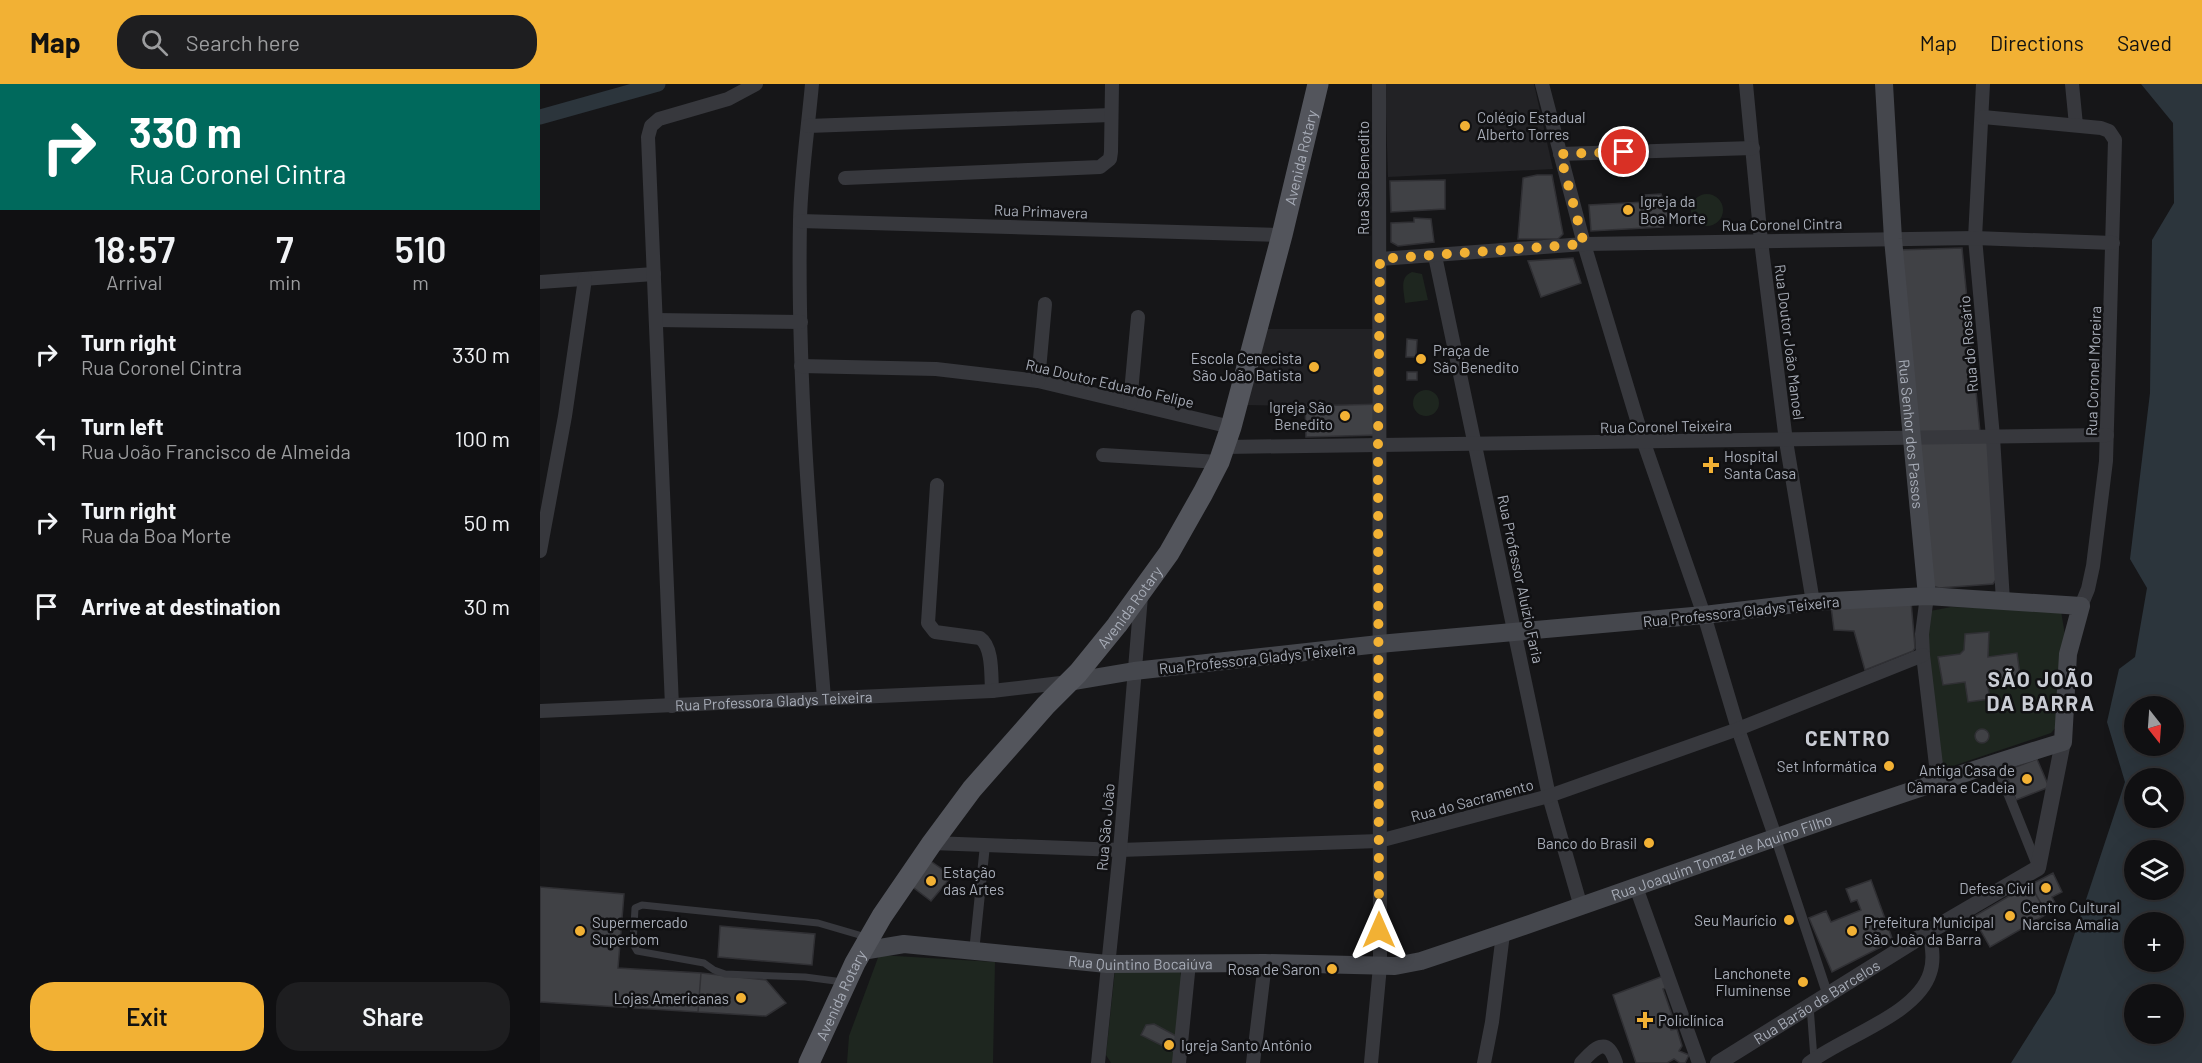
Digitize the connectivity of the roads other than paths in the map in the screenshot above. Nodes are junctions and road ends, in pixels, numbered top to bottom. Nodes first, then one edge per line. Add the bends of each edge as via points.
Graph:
1 (756, 84) edge
2 (812, 84) edge
3 (1112, 84) edge
4 (1318, 84) edge
5 (1379, 84) edge
6 (1542, 84) edge
7 (1746, 84) edge
8 (1884, 84) edge
9 (1983, 84) edge
10 (2072, 84) edge
11 (1111, 115) junction
12 (1983, 117) junction
13 (2076, 125) junction
14 (808, 126) junction
15 (1753, 148) junction
16 (1560, 154) junction
17 (846, 178) dead end
18 (800, 221) junction
19 (1281, 235) junction
20 (1975, 238) junction
21 (1893, 239) junction
22 (1761, 241) junction
23 (2113, 243) junction
24 (1584, 244) junction
25 (1435, 256) junction
26 (1380, 259) junction
27 (654, 274) junction
28 (585, 279) junction
29 (540, 282) edge
30 (1045, 304) dead end
31 (1138, 317) dead end
32 (656, 320) junction
33 (801, 322) junction
34 (801, 366) junction
35 (1038, 381) junction
36 (1130, 403) junction
37 (2107, 435) junction
38 (1993, 437) junction
39 (1911, 439) junction
40 (1786, 441) junction
41 (1644, 443) junction
42 (1378, 444) junction
43 (1475, 445) junction
44 (1225, 446) junction
45 (1103, 455) dead end
46 (937, 484) dead end
47 (540, 551) edge
48 (1141, 594) junction
49 (1927, 596) junction
50 (1813, 602) junction
51 (2003, 602) junction
52 (2081, 606) junction
53 (1704, 615) junction
54 (1515, 633) junction
55 (1378, 644) junction
56 (1923, 655) junction
57 (1134, 671) junction
58 (1069, 682) junction
59 (992, 691) junction
60 (824, 698) junction
61 (672, 706) junction
62 (540, 711) edge
63 (1738, 729) junction
64 (2063, 742) junction
65 (1996, 763) junction
66 (1938, 782) junction
67 (1549, 796) junction
68 (1776, 839) junction
69 (1379, 841) junction
70 (932, 843) junction
71 (985, 845) junction
72 (1120, 850) junction
73 (2038, 868) junction
74 (1636, 887) junction
75 (1581, 908) junction
76 (882, 916) junction
77 (1930, 931) junction
78 (1503, 934) junction
79 (866, 944) junction
80 (904, 944) junction
81 (974, 952) junction
82 (1189, 963) junction
83 (1265, 963) junction
84 (1107, 964) junction
85 (1380, 966) junction
86 (846, 982) junction
87 (1828, 996) junction
88 (1810, 1006) junction
89 (1811, 1061) edge
90 (809, 1063) edge
91 (1098, 1063) edge
92 (1179, 1063) edge
93 (1253, 1063) edge
94 (1371, 1063) edge
95 (1484, 1063) edge
96 (1581, 1063) edge
97 (1616, 1063) edge
98 (1698, 1063) edge
99 (1718, 1063) edge

1 - 27 street via 728,99 672,114 651,126 648,137
2 - 14 street
3 - 11 street
4 - 19 main road, Avenida Rotary
5 - 26 street, Rua São Benedito
6 - 16 street
7 - 15 street, Rua Doutor João Manoel
8 - 21 main road, Rua Senhor dos Passos
9 - 12 street, Rua do Rosário
10 - 13 street
11 - 14 street
11 - 17 street via 1110,159 1101,167
12 - 13 street
12 - 20 street, Rua do Rosário
13 - 23 street, Rua Coronel Moreira via 2101,128 2113,135
14 - 18 street
15 - 16 street
15 - 22 street, Rua Doutor João Manoel
16 - 24 street
18 - 19 street, Rua Primavera
18 - 33 street
19 - 44 main road, Avenida Rotary
20 - 21 street, Rua Coronel Cintra
20 - 23 street, Rua Coronel Cintra
20 - 38 street, Rua do Rosário
21 - 22 street, Rua Coronel Cintra
21 - 39 main road, Rua Senhor dos Passos
22 - 24 street, Rua Coronel Cintra
22 - 40 street, Rua Doutor João Manoel
23 - 37 street, Rua Coronel Moreira
24 - 25 street, Rua Coronel Cintra
24 - 41 street
25 - 26 street, Rua Coronel Cintra
25 - 43 street, Rua Professor Aluízio Faria
26 - 42 street, Rua São Benedito
27 - 28 street
27 - 32 street
28 - 29 street
28 - 47 street
30 - 35 street
31 - 36 street
32 - 33 street
32 - 61 street
33 - 34 street
34 - 35 street, Rua Doutor Eduardo Felipe via 936,369
34 - 60 street
35 - 36 street, Rua Doutor Eduardo Felipe
36 - 44 street, Rua Doutor Eduardo Felipe
37 - 38 street, Rua Coronel Teixeira
37 - 52 street, Rua Coronel Moreira via 2093,566
38 - 39 street, Rua Coronel Teixeira
38 - 51 street, Rua do Rosário
39 - 40 street, Rua Coronel Teixeira
39 - 49 main road, Rua Senhor dos Passos
40 - 41 street, Rua Coronel Teixeira
40 - 50 street, Rua Doutor João Manoel
41 - 43 street, Rua Coronel Teixeira
41 - 53 street
42 - 43 street, Rua Coronel Teixeira
42 - 44 street, Rua Coronel Teixeira
42 - 55 street, Rua São Benedito
43 - 54 street, Rua Professor Aluízio Faria
44 - 45 street
44 - 48 main road, Avenida Rotary via 1169,553
46 - 59 street via 928,623 935,632 985,641
48 - 57 street, Rua São João
48 - 58 main road, Avenida Rotary
49 - 50 main road, Rua Professora Gladys Teixeira
49 - 51 main road, Rua Professora Gladys Teixeira
49 - 56 street, Rua Senhor dos Passos
50 - 53 main road, Rua Professora Gladys Teixeira
51 - 52 main road, Rua Professora Gladys Teixeira
52 - 64 main road via 2068,654
53 - 54 main road, Rua Professora Gladys Teixeira
53 - 63 street
54 - 55 main road, Rua Professora Gladys Teixeira
54 - 67 street, Rua Professor Aluízio Faria
55 - 57 main road, Rua Professora Gladys Teixeira
55 - 69 street, Rua São Benedito
56 - 63 street, Rua do Sacramento
56 - 66 street, Rua Senhor dos Passos
57 - 58 main road, Rua Professora Gladys Teixeira
57 - 72 street, Rua São João
58 - 59 street, Rua Professora Gladys Teixeira
58 - 70 main road, Avenida Rotary via 972,789
59 - 60 street, Rua Professora Gladys Teixeira
60 - 61 street, Rua Professora Gladys Teixeira
61 - 62 street, Rua Professora Gladys Teixeira
63 - 67 street, Rua do Sacramento
63 - 68 street
64 - 65 main road, Rua Joaquim Tomaz de Aquino Filho
64 - 73 street
65 - 66 main road, Rua Joaquim Tomaz de Aquino Filho
65 - 73 street
66 - 68 main road, Rua Joaquim Tomaz de Aquino Filho
67 - 69 street, Rua do Sacramento
67 - 75 street, Rua Professor Aluízio Faria
68 - 74 main road, Rua Joaquim Tomaz de Aquino Filho
68 - 87 street
69 - 72 street, Rua do Sacramento
69 - 85 street, Rua São Benedito
70 - 71 street, Rua do Sacramento
70 - 76 main road, Avenida Rotary
71 - 72 street, Rua do Sacramento
71 - 81 street
72 - 84 street, Rua São João
73 - 77 street, Rua Barão de Barcelos
74 - 75 main road, Rua Joaquim Tomaz de Aquino Filho
74 - 98 street
75 - 78 main road, Rua Joaquim Tomaz de Aquino Filho
76 - 79 main road, Avenida Rotary
76 - 80 main road
77 - 87 street, Rua Barão de Barcelos
77 - 89 street via 1930,974 1918,993 1873,1026
78 - 85 main road, Rua Joaquim Tomaz de Aquino Filho via 1421,961
78 - 95 street
79 - 80 main road, Rua Quintino Bocaiúva
79 - 86 main road, Avenida Rotary
79 - 86 lane via 818,923 642,905 635,908 633,944 637,951 704,963 725,974
80 - 81 main road, Rua Quintino Bocaiúva
81 - 84 main road, Rua Quintino Bocaiúva
82 - 83 main road, Rua Quintino Bocaiúva
82 - 84 main road, Rua Quintino Bocaiúva
82 - 92 street
83 - 85 main road, Rua Quintino Bocaiúva
83 - 93 street
84 - 91 street, Rua São João
85 - 94 street, Rua São Benedito
86 - 90 main road, Avenida Rotary
87 - 88 street, Rua Barão de Barcelos
88 - 89 lane
88 - 99 street, Rua Barão de Barcelos
96 - 97 street via 1594,1048 1605,1046

